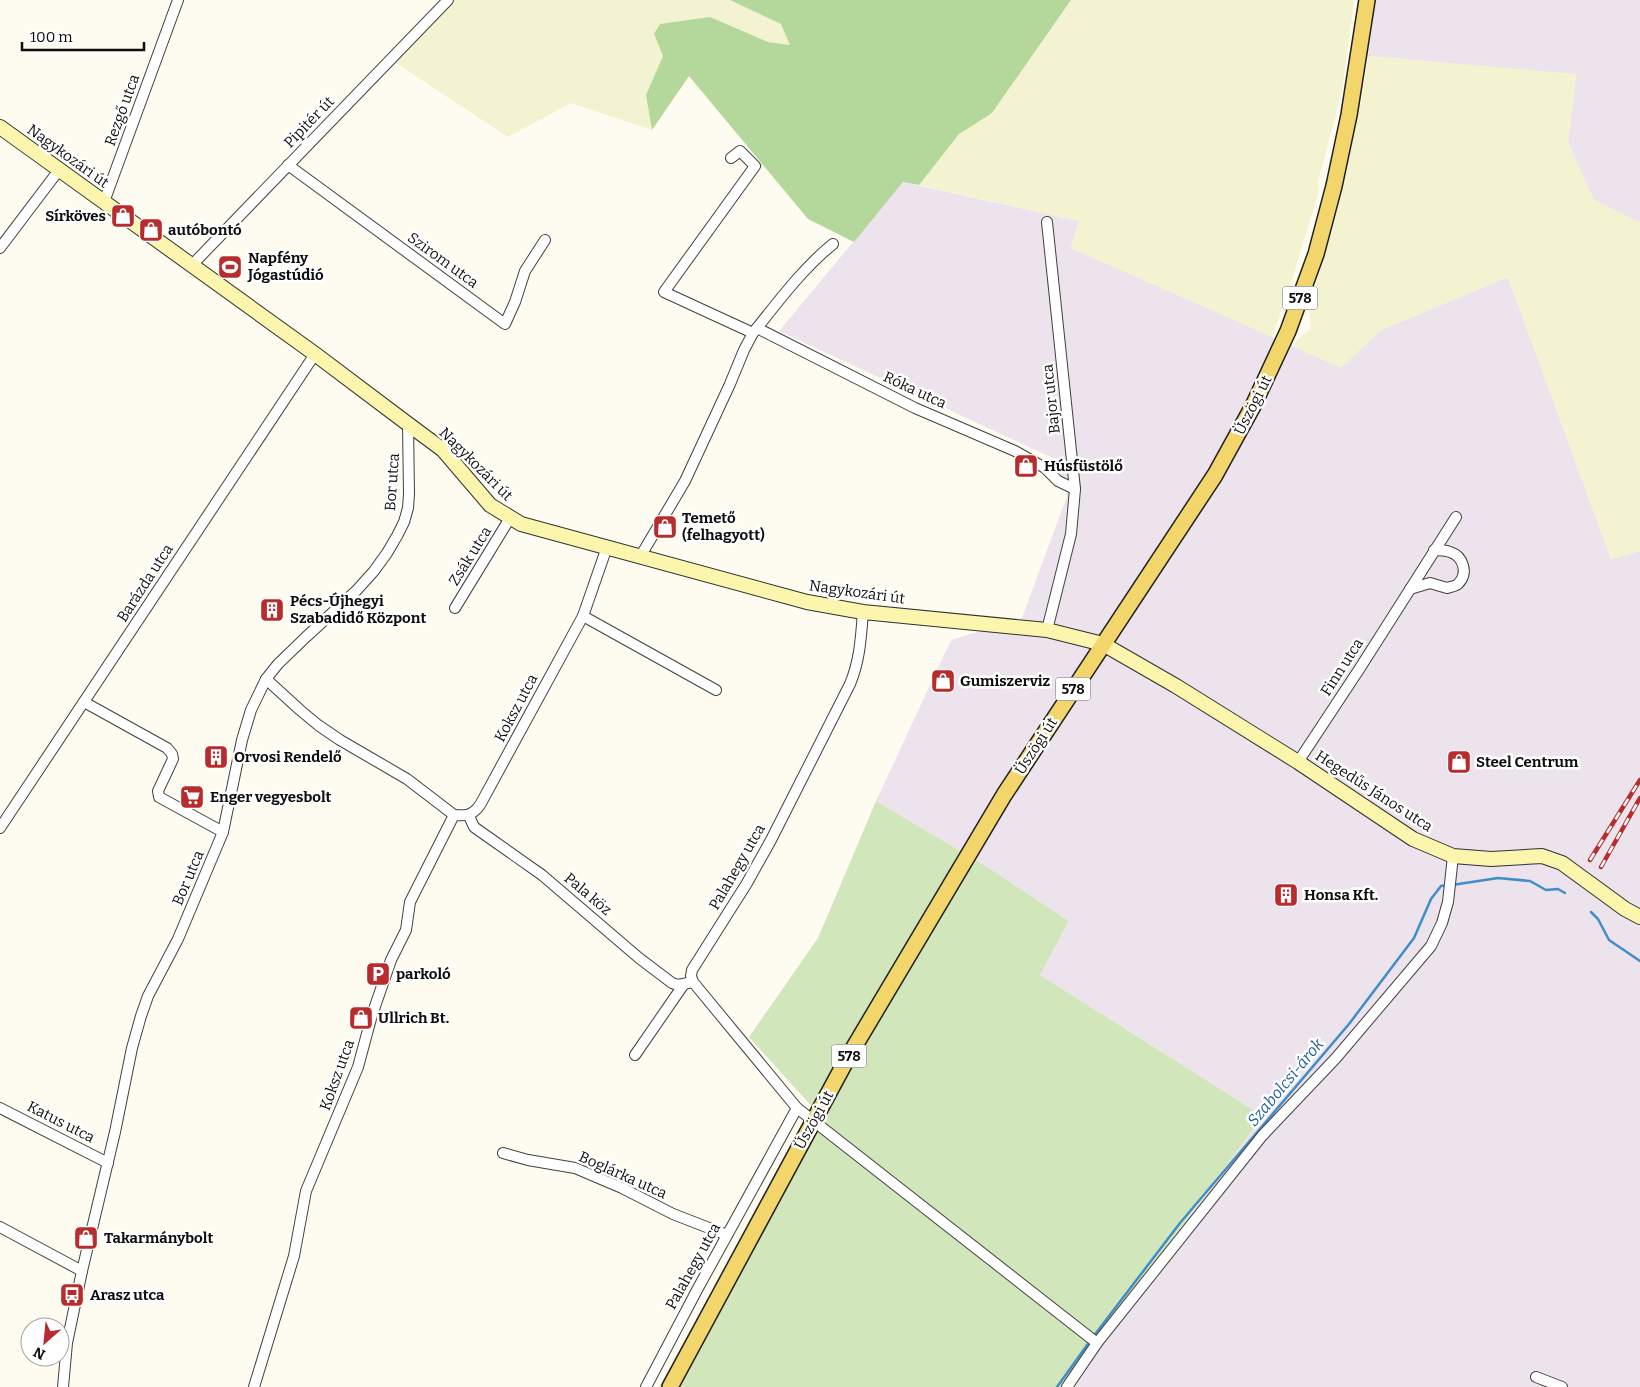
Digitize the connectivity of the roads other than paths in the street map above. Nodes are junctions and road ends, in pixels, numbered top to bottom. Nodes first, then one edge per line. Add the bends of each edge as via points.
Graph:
1 (178, 0) edge
2 (448, 0) edge
3 (1368, 0) edge
4 (0, 127) edge
5 (731, 158) dead end
6 (288, 165) junction
7 (59, 170) junction
8 (104, 202) junction
9 (1047, 222) dead end
10 (545, 240) dead end
11 (833, 244) dead end
12 (0, 248) edge
13 (192, 264) junction
14 (755, 330) junction
15 (315, 354) junction
16 (408, 424) junction
17 (1075, 489) junction
18 (1456, 517) dead end
19 (510, 518) junction
20 (607, 547) junction
21 (1434, 550) junction
22 (640, 557) junction
23 (1410, 589) junction
24 (455, 608) dead end
25 (863, 612) junction
26 (583, 616) junction
27 (1047, 630) junction
28 (1103, 644) junction
29 (266, 680) junction
30 (716, 690) dead end
31 (84, 702) junction
32 (1298, 762) junction
33 (454, 815) junction
34 (469, 816) junction
35 (0, 828) edge
36 (223, 832) junction
37 (1453, 856) junction
38 (1640, 917) edge
39 (688, 983) junction
40 (635, 1055) dead end
41 (0, 1108) edge
42 (797, 1108) junction
43 (813, 1121) junction
44 (503, 1153) dead end
45 (108, 1163) junction
46 (0, 1227) edge
47 (727, 1235) junction
48 (82, 1271) junction
49 (1093, 1340) junction
50 (1536, 1377) dead end
51 (63, 1387) edge
52 (254, 1387) edge
53 (646, 1387) edge
54 (670, 1387) edge
55 (1067, 1387) edge
56 (1562, 1387) edge

1 - 8 street, Rezgő utca
2 - 6 street, Pipitér út
3 - 28 main road, Üszögi út / 578 via 1334,186 1316,254 1288,331 1253,406 1214,475
4 - 7 street, Nagykozári út
5 - 14 street, Róka utca via 740,151 755,166 664,292
6 - 10 street, Szirom utca via 505,324 525,271
6 - 13 street, Pipitér út
7 - 8 street, Nagykozári út
7 - 12 street
8 - 13 street, Nagykozári út
9 - 17 street, Bajor utca
11 - 14 street via 818,256
13 - 15 street, Nagykozári út
14 - 17 street, Róka utca via 914,408 1015,451
14 - 22 street via 685,481
15 - 16 street, Nagykozári út
15 - 31 street, Barázda utca
16 - 19 street, Nagykozári út via 443,450 490,505
16 - 29 street, Bor utca via 408,508 398,536 356,591 278,664
17 - 27 street, Bajor utca via 1071,534
18 - 21 street, Finn utca
19 - 20 street, Nagykozári út via 521,524
19 - 24 street, Zsák utca
20 - 22 street, Nagykozári út
20 - 26 street, Koksz utca
21 - 23 street, Finn utca
21 - 23 street via 1459,556 1464,572 1458,584 1447,588 1430,583
22 - 25 street, Nagykozári út via 807,602
23 - 32 street, Finn utca
25 - 27 street, Nagykozári út
25 - 39 street, Palahegy utca via 860,649 850,684 771,840 692,970
26 - 30 street
26 - 34 street, Koksz utca via 480,805
27 - 28 street, Nagykozári út
28 - 32 street, Hegedűs János utca
28 - 43 main road, Üszögi út / 578 via 1004,795
29 - 33 street via 318,725 407,779
29 - 36 street, Bor utca via 242,740
31 - 35 street, Barázda utca
31 - 36 street via 167,748 172,754 170,768 158,791 159,797
32 - 37 street, Hegedűs János utca via 1412,839
33 - 34 street
33 - 52 street, Koksz utca via 410,902 406,930 391,960 358,1068 306,1191 294,1256
34 - 39 street, Pala köz via 474,827 542,875 639,958 672,983
36 - 45 street, Bor utca via 141,1016
37 - 38 street, Hegedűs János utca via 1550,858 1567,866
37 - 49 street via 1442,923 1432,946 1336,1058 1262,1136
39 - 40 street
39 - 42 street
41 - 45 street, Katus utca
42 - 43 street
42 - 47 street, Palahegy utca
43 - 49 street
43 - 54 main road, Üszögi út / 578
44 - 47 street, Boglárka utca via 574,1168
45 - 48 street, Bor utca
46 - 48 street
47 - 53 street, Palahegy utca
48 - 51 street, Bor utca via 67,1342
49 - 55 street
50 - 56 street

